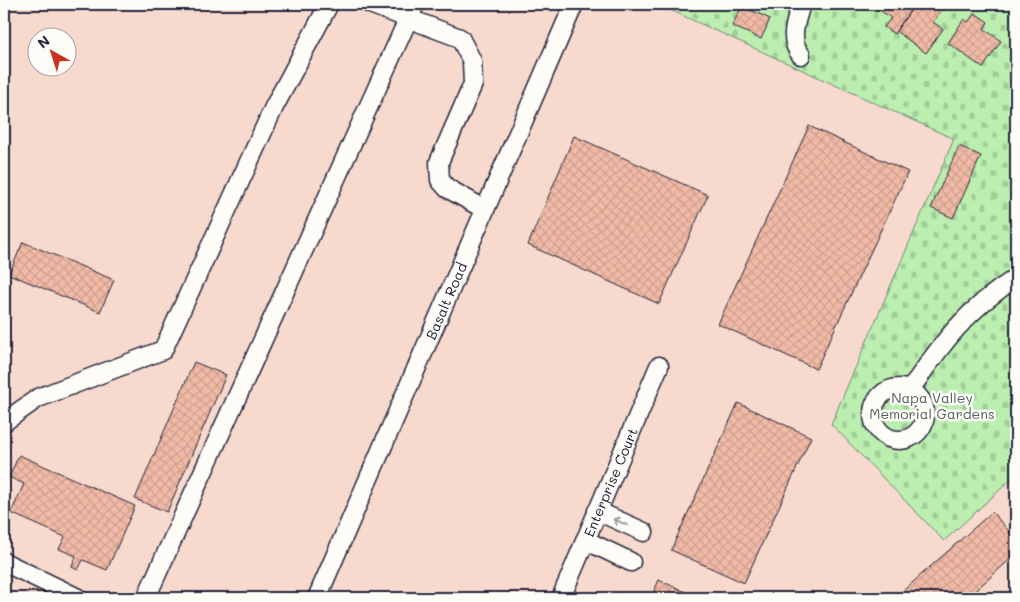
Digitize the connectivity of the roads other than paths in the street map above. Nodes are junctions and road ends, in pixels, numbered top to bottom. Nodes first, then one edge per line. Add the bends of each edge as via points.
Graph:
1 (329, 4) edge
2 (370, 4) edge
3 (574, 4) edge
4 (801, 4) edge
5 (412, 12) edge
6 (801, 55) dead end
7 (484, 209) junction
8 (1016, 278) edge
9 (659, 366) dead end
10 (910, 390) dead end
11 (4, 422) edge
12 (596, 512) junction
13 (644, 532) dead end
14 (585, 540) junction
15 (4, 562) edge
16 (631, 562) dead end
17 (78, 598) edge
18 (146, 598) edge
19 (317, 598) edge
20 (561, 598) edge

1 - 11 street via 274,107 163,350 38,398
2 - 5 street
3 - 7 street, Basalt Road
4 - 6 street via 794,26 795,45
5 - 7 street via 460,38 472,61 473,84 439,162 440,180 447,188
5 - 18 street
7 - 19 street, Basalt Road
8 - 10 street via 962,320 943,341
9 - 12 street, Enterprise Court
13 -> 12 street
12 - 14 street, Enterprise Court
14 - 16 street
14 - 20 street, Enterprise Court
15 - 17 street

